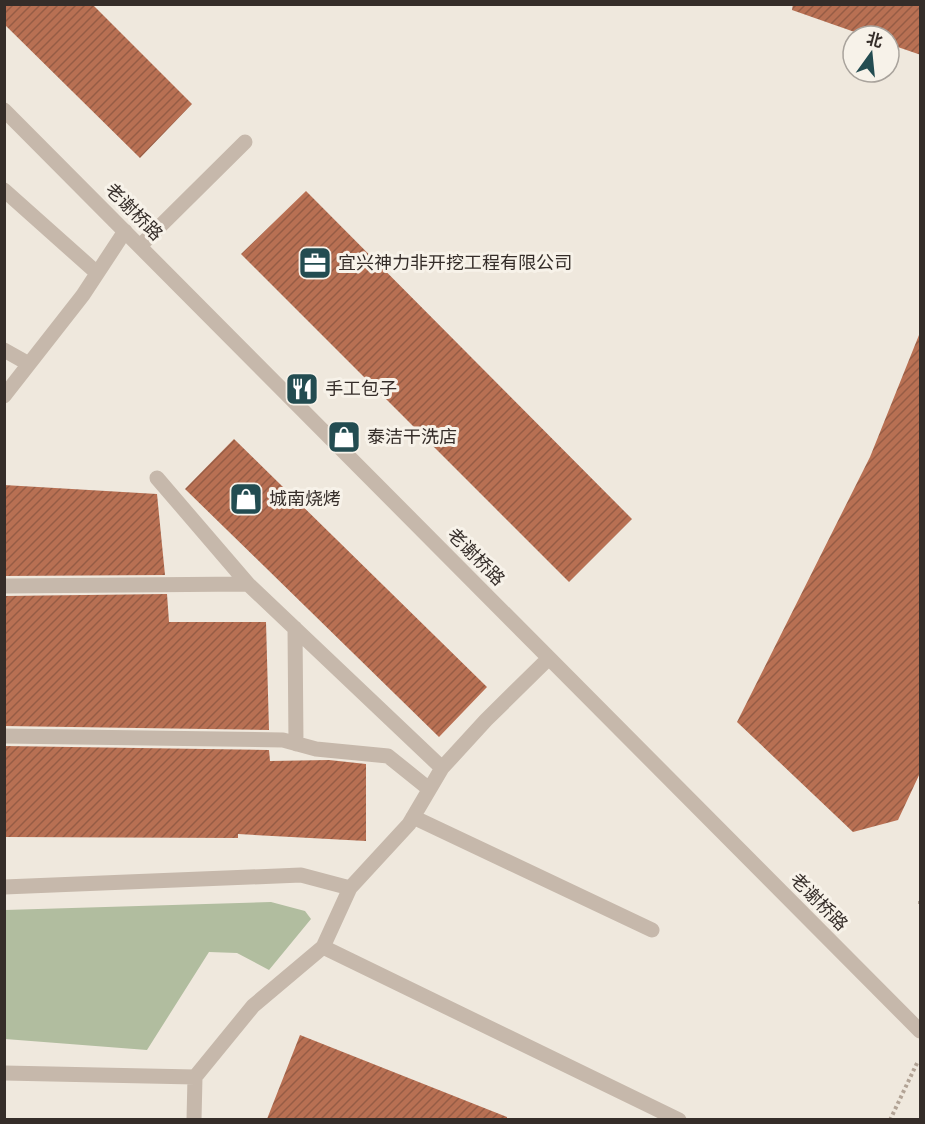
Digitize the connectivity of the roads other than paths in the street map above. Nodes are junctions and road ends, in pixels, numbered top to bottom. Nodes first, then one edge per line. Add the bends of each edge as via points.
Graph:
1 (4, 110) edge
2 (245, 142) dead end
3 (4, 190) edge
4 (125, 231) junction
5 (140, 246) junction
6 (97, 273) junction
7 (4, 350) edge
8 (29, 364) junction
9 (4, 396) edge
10 (156, 478) dead end
11 (248, 584) junction
12 (4, 586) edge
13 (295, 627) junction
14 (549, 658) junction
15 (4, 736) edge
16 (296, 744) junction
17 (419, 745) junction
18 (400, 766) junction
19 (442, 768) junction
20 (429, 789) junction
21 (413, 817) junction
22 (4, 887) edge
23 (350, 888) junction
24 (652, 930) dead end
25 (323, 947) junction
26 (921, 1031) edge
27 (4, 1073) edge
28 (195, 1077) junction
29 (194, 1119) edge
30 (679, 1119) edge

1 - 4 street, 老谢桥路
2 - 5 street
3 - 6 street
4 - 5 street, 老谢桥路
4 - 6 street
5 - 14 street, 老谢桥路
6 - 8 street
7 - 8 street
8 - 9 street
10 - 11 street
11 - 12 street
11 - 13 street
13 - 16 street
13 - 17 street
14 - 19 street
14 - 26 street, 老谢桥路
15 - 16 street via 283,740
16 - 18 street via 388,756
17 - 18 street
17 - 19 street
18 - 20 street
19 - 20 street
20 - 21 street
21 - 23 street
21 - 24 street
22 - 23 street via 302,875
23 - 25 street
25 - 28 street via 254,1006
25 - 30 street
27 - 28 street
28 - 29 street

